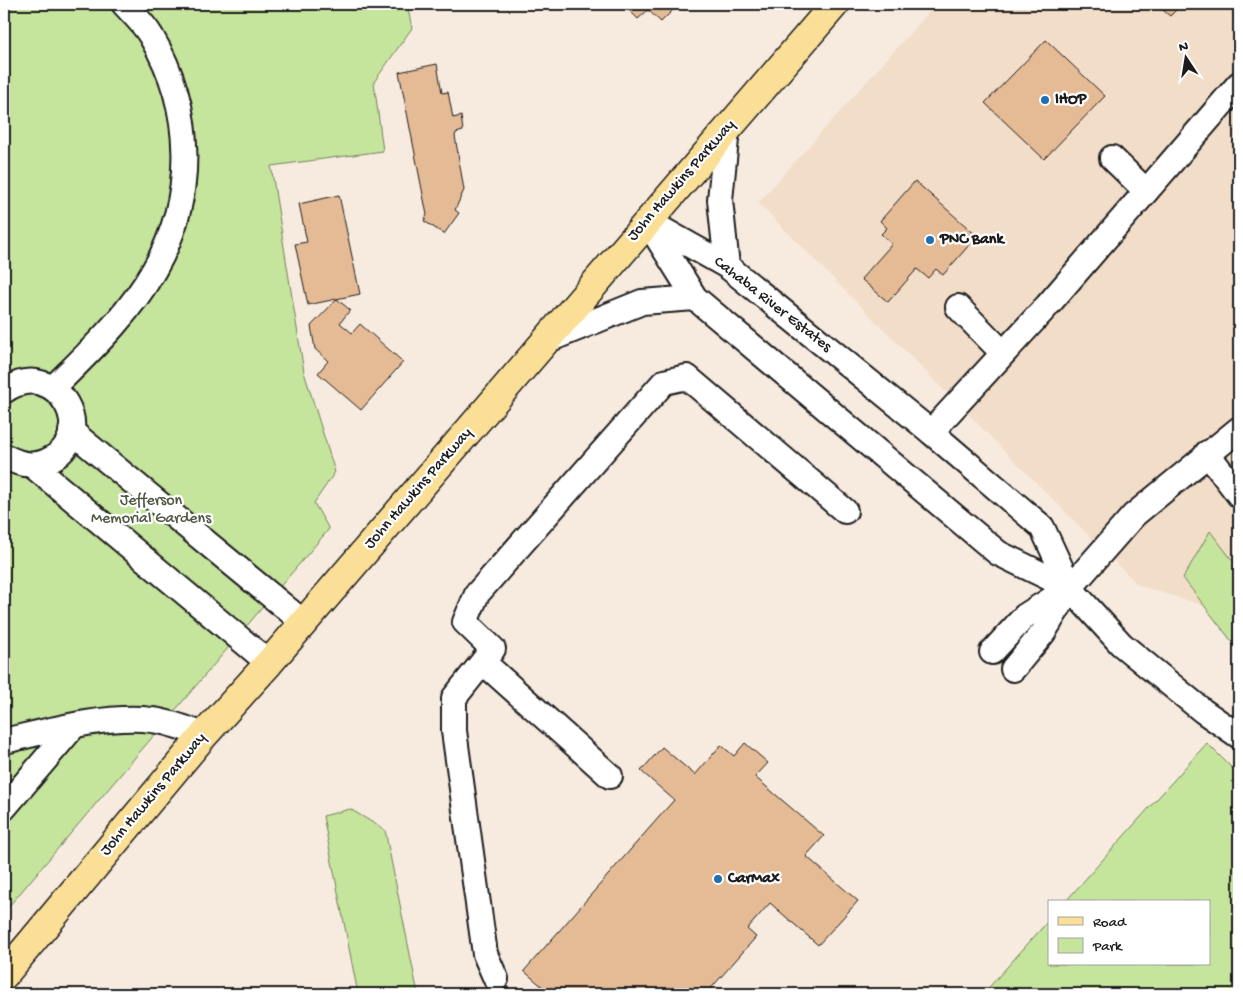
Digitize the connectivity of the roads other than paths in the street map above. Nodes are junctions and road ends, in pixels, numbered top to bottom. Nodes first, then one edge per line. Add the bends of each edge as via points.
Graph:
1 (124, 4) edge
2 (835, 4) edge
3 (1239, 84) edge
4 (727, 129) junction
5 (1112, 158) dead end
6 (1146, 191) junction
7 (647, 221) junction
8 (727, 266) junction
9 (695, 298) junction
10 (958, 307) dead end
11 (548, 340) junction
12 (1003, 353) junction
13 (53, 388) junction
14 (4, 391) edge
15 (1239, 428) edge
16 (71, 430) junction
17 (931, 432) junction
18 (1208, 453) junction
19 (4, 456) edge
20 (32, 465) junction
21 (1239, 495) edge
22 (845, 511) dead end
23 (1070, 588) junction
24 (303, 622) junction
25 (992, 652) dead end
26 (483, 662) junction
27 (269, 663) junction
28 (1013, 669) dead end
29 (73, 727) junction
30 (204, 736) junction
31 (1239, 736) edge
32 (4, 740) edge
33 (610, 776) dead end
34 (4, 808) edge
35 (4, 975) edge
36 (496, 979) dead end

1 - 13 street via 150,34 167,66 178,102 185,138 185,176 180,206 171,239 154,272 110,330
2 - 4 main road, John Hawkins Parkway
3 - 6 street
4 - 7 main road, John Hawkins Parkway
4 - 8 street via 720,200
5 - 6 street
6 - 12 street
7 - 8 street, Cahaba River Estates
7 - 9 street, Cahaba River Estates
7 - 11 main road, John Hawkins Parkway
8 - 17 street, Cahaba River Estates
9 - 11 street via 642,302
9 - 23 street, Cahaba River Estates via 998,553
10 - 12 street
11 - 24 main road, John Hawkins Parkway
12 - 17 street
13 - 14 street via 40,382 26,382 12,385
13 - 16 street via 70,409
15 - 18 street
16 - 20 street via 64,449 54,458
16 - 24 street
17 - 23 street, Cahaba River Estates via 1042,527
18 - 21 street
18 - 23 street via 1134,515
19 - 20 street via 14,462
20 - 27 street
22 - 26 street via 687,377 664,382 477,594 465,622 493,649
23 - 25 street via 1024,616
23 - 28 street via 1043,634
23 - 31 street, Cahaba River Estates via 1122,644 1203,711
24 - 27 main road, John Hawkins Parkway
26 - 33 street
26 - 36 street via 454,698 454,731 485,954
27 - 30 main road, John Hawkins Parkway
29 - 30 street via 119,720 152,720 177,725
29 - 32 street
29 - 34 street
30 - 35 main road, John Hawkins Parkway

